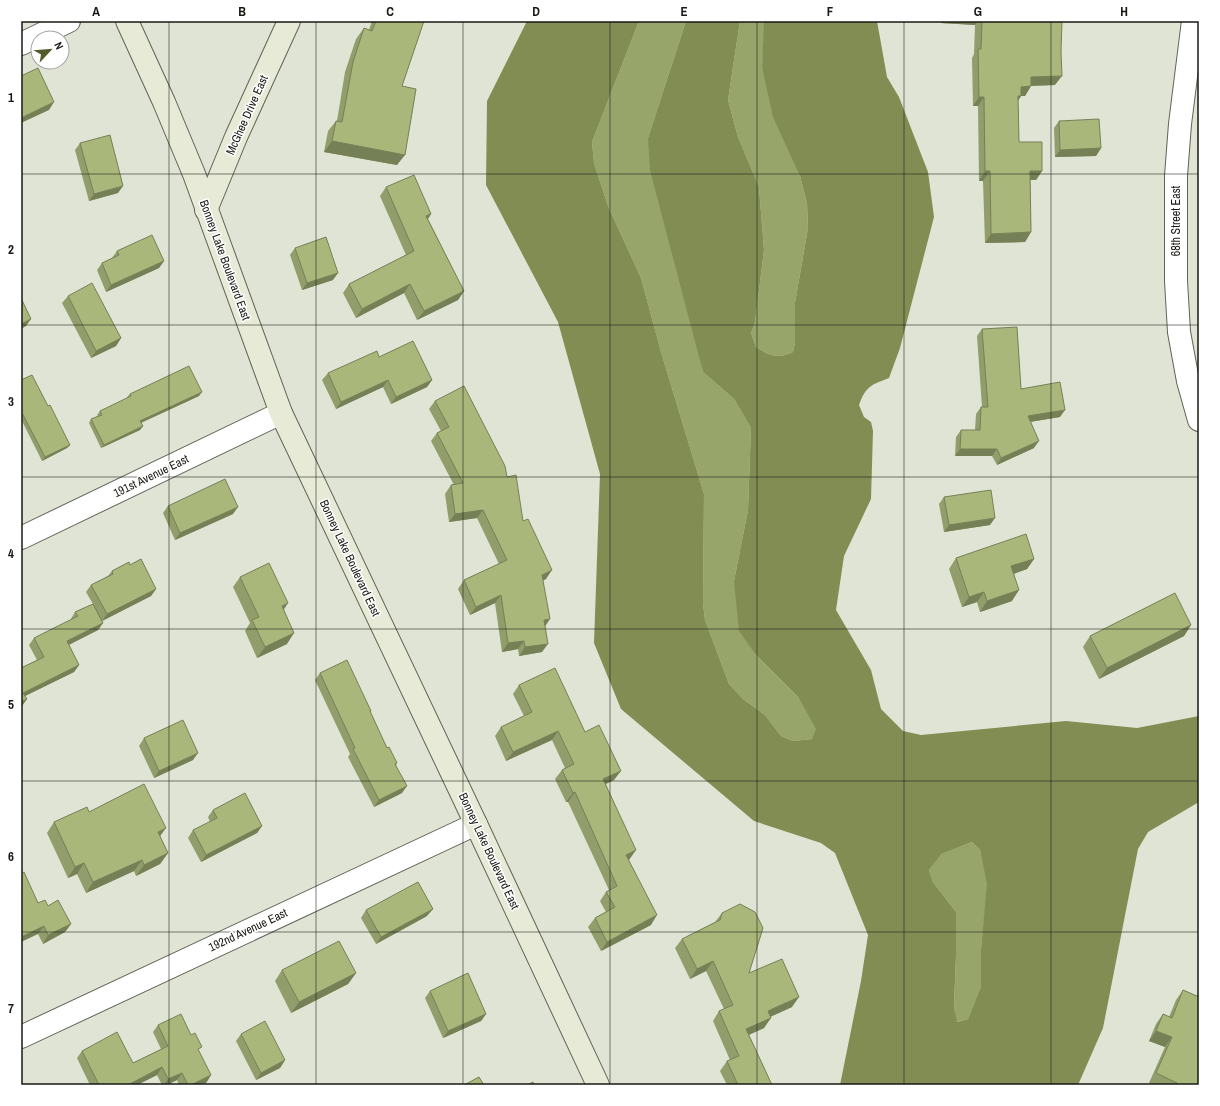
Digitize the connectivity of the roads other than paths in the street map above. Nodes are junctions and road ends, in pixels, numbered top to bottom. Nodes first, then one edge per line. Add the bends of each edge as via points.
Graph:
1 (69, 21) edge
2 (127, 21) edge
3 (289, 21) edge
4 (1193, 21) edge
5 (21, 44) edge
6 (206, 210) junction
7 (282, 413) junction
8 (1199, 420) edge
9 (21, 538) edge
10 (476, 824) junction
11 (21, 1037) edge
12 (598, 1085) edge

1 - 5 street
2 - 6 street, Bonney Lake Boulevard East via 167,109
3 - 6 street, McGhee Drive East
4 - 8 street, 68th Street East via 1176,176 1176,281 1179,332 1188,381
6 - 7 street, Bonney Lake Boulevard East
7 - 9 street, 191st Avenue East
7 - 10 street, Bonney Lake Boulevard East
10 - 11 street, 192nd Avenue East
10 - 12 street, Bonney Lake Boulevard East

